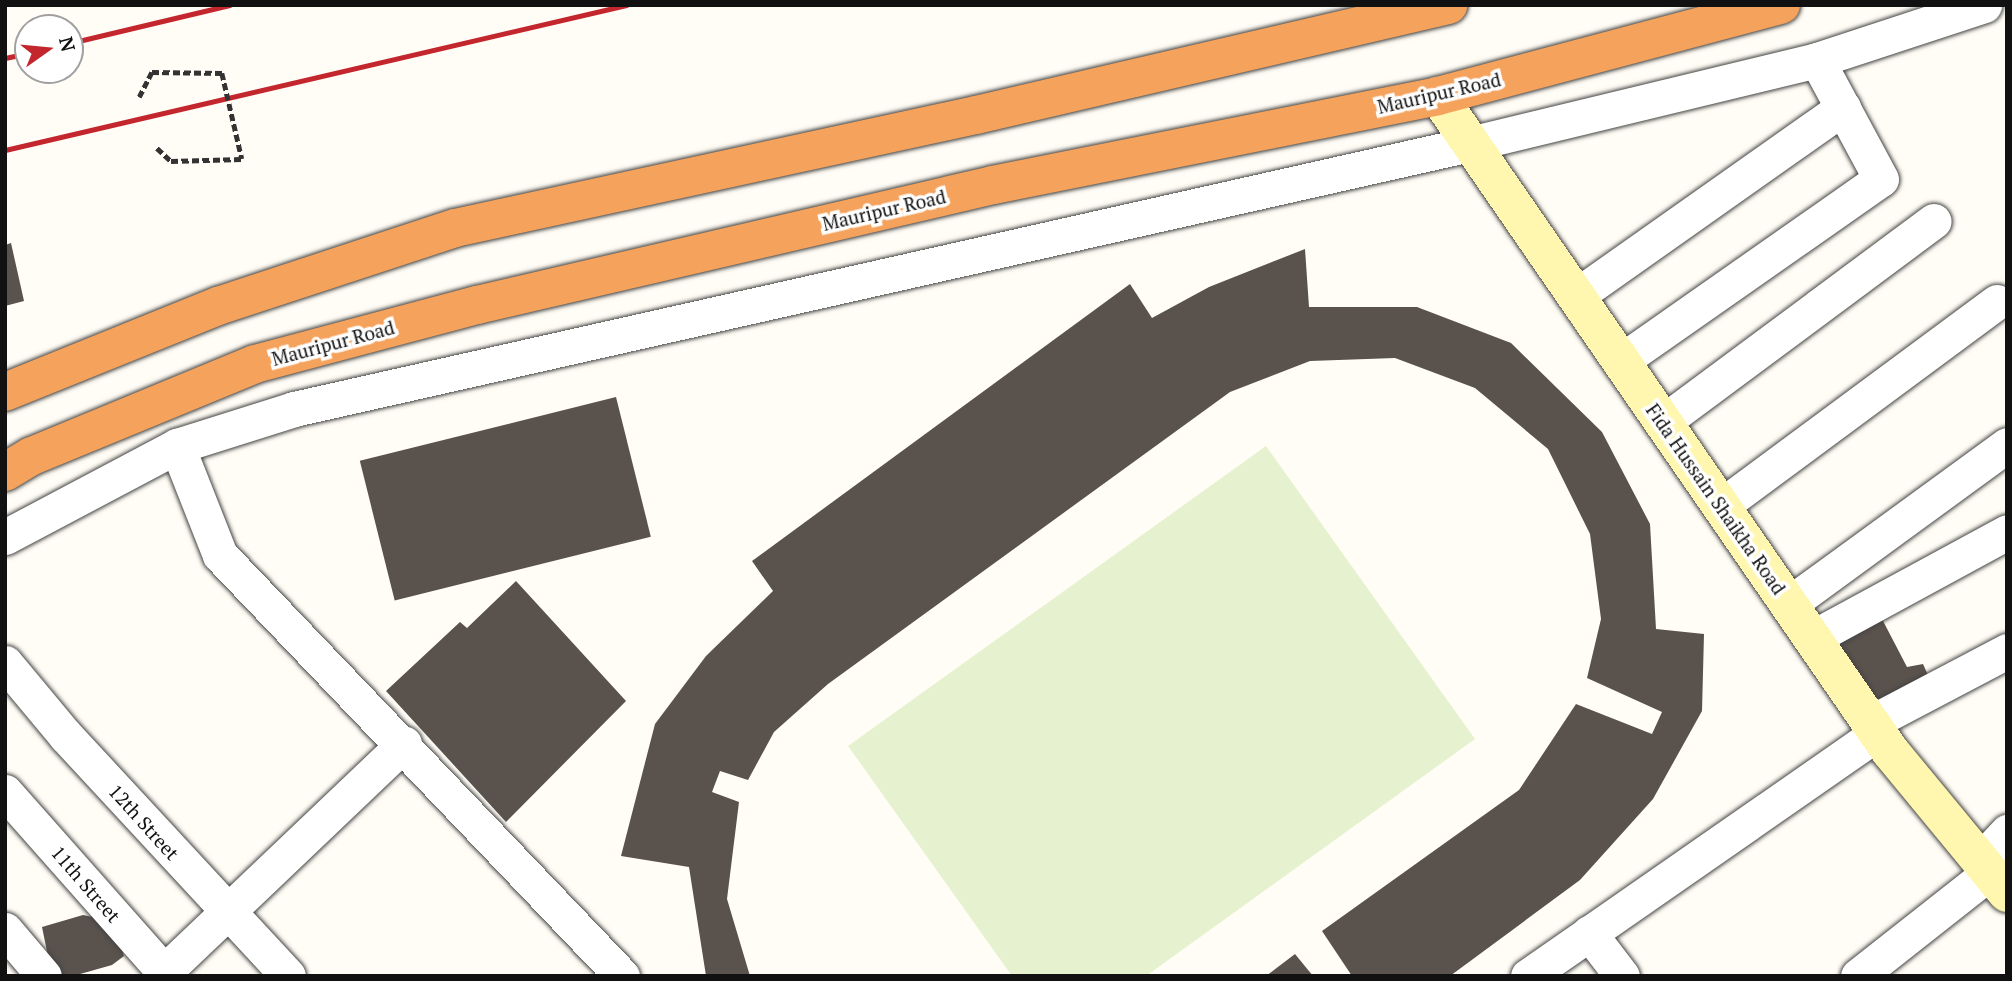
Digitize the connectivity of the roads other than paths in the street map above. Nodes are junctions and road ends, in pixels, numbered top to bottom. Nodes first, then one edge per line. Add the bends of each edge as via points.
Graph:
1 (1448, 5) edge
2 (1781, 5) edge
3 (1984, 5) edge
4 (1817, 60) junction
5 (1438, 96) junction
6 (1843, 108) junction
7 (1471, 144) junction
8 (1934, 221) dead end
9 (1576, 296) junction
10 (1997, 302) dead end
11 (1621, 361) junction
12 (5, 392) edge
13 (1663, 422) junction
14 (2007, 445) edge
15 (177, 446) junction
16 (5, 472) edge
17 (1721, 506) junction
18 (2007, 532) edge
19 (5, 537) edge
20 (1789, 604) junction
21 (1812, 638) junction
22 (2007, 651) edge
23 (5, 663) edge
24 (1874, 728) junction
25 (404, 744) junction
26 (5, 792) edge
27 (2007, 832) edge
28 (1992, 875) edge
29 (227, 914) junction
30 (5, 930) edge
31 (1589, 933) junction
32 (1870, 972) edge
33 (164, 974) edge
34 (44, 976) edge
35 (288, 976) edge
36 (622, 976) edge
37 (1528, 976) edge
38 (1622, 976) edge

1 - 12 highway via 976,116 455,228 218,306
2 - 5 highway, Mauripur Road
3 - 4 street
4 - 6 street
4 - 7 street
5 - 7 street, Fida Hussain Shaikha Road
5 - 16 highway, Mauripur Road via 993,185 477,305 255,364 32,456
6 - 9 street
6 - 11 street via 1881,179
7 - 9 street, Fida Hussain Shaikha Road
7 - 15 street via 294,409
8 - 13 street
9 - 11 street, Fida Hussain Shaikha Road
10 - 17 street
11 - 13 street, Fida Hussain Shaikha Road
13 - 17 street, Fida Hussain Shaikha Road
14 - 20 street
15 - 19 street
15 - 25 street via 220,555
17 - 20 street, Fida Hussain Shaikha Road
18 - 21 street
20 - 21 street, Fida Hussain Shaikha Road
21 - 24 street, Fida Hussain Shaikha Road
22 - 24 street
23 - 29 street, 12th Street
24 - 28 street, Fida Hussain Shaikha Road
24 - 31 street
25 - 29 street
25 - 36 street
26 - 33 street, 11th Street
27 - 28 street
28 - 32 street
29 - 33 street
29 - 35 street, 12th Street
30 - 34 street
31 - 37 street
31 - 38 street

